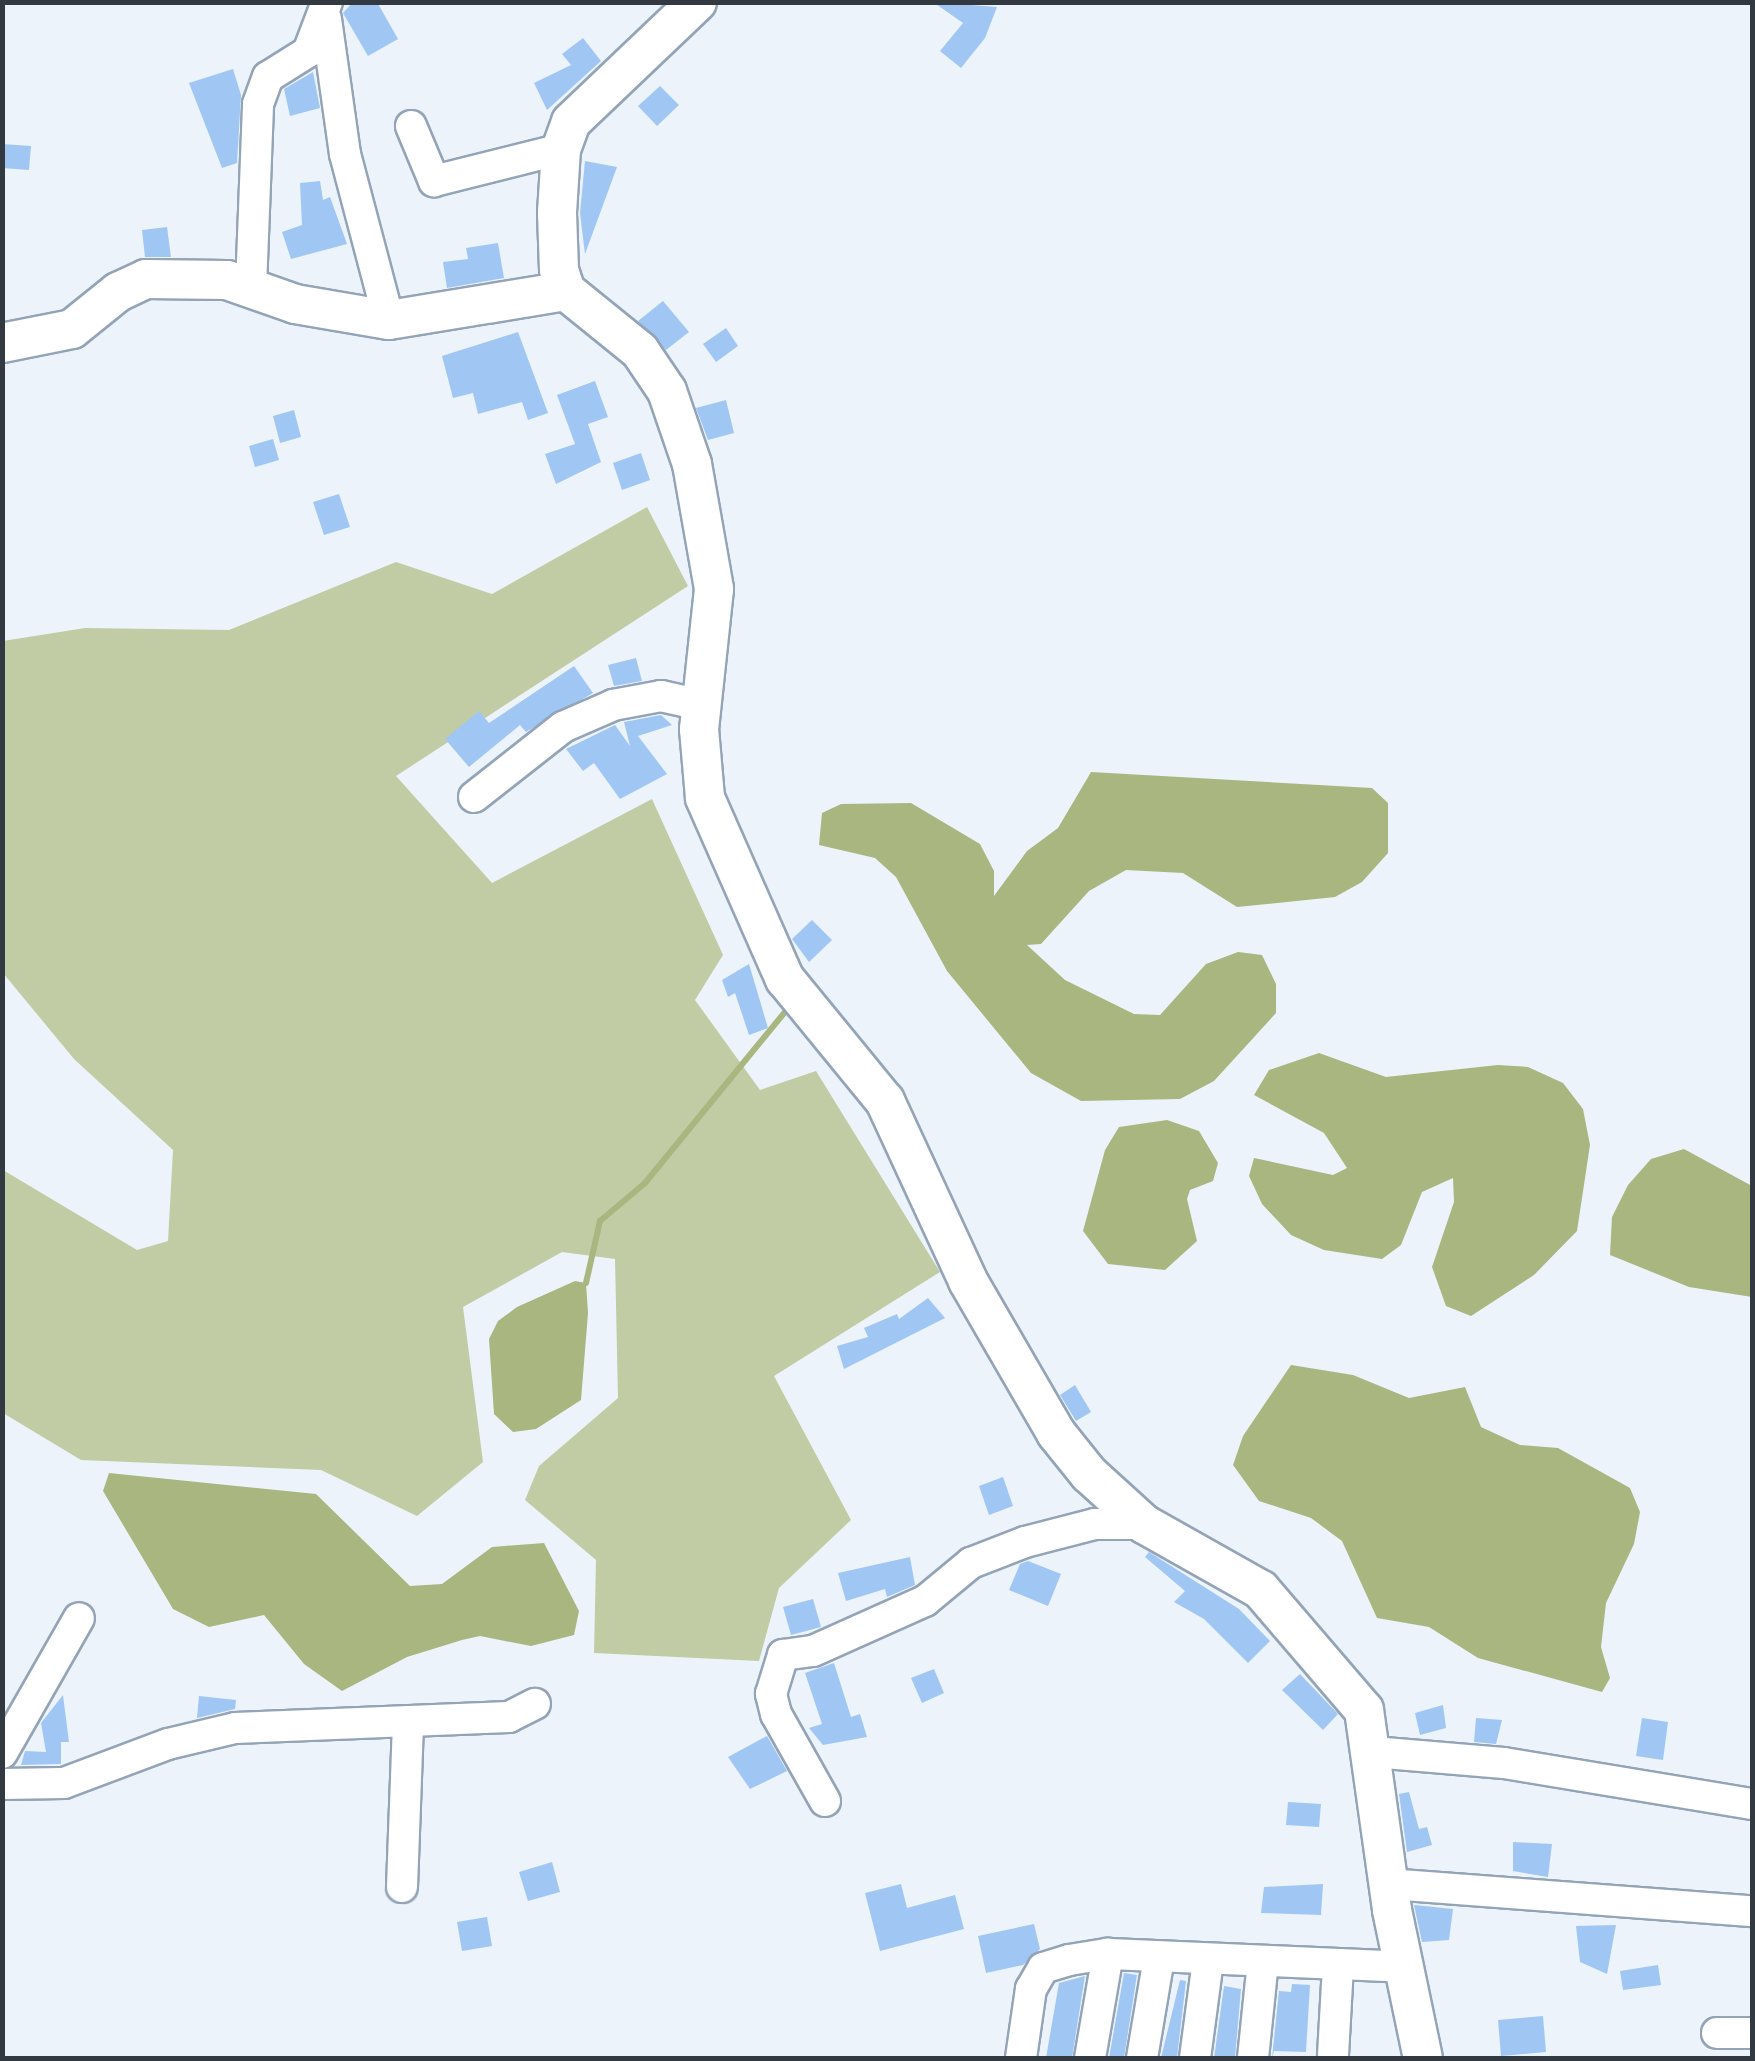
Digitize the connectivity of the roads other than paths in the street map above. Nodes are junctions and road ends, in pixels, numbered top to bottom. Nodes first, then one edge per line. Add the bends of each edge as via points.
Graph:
1 (697, 2) edge
2 (327, 11) edge
3 (411, 126) dead end
4 (561, 149) junction
5 (251, 288) junction
6 (566, 291) junction
7 (389, 320) junction
8 (2, 342) edge
9 (705, 706) junction
10 (474, 797) dead end
11 (1144, 1524) junction
12 (80, 1618) dead end
13 (535, 1704) dead end
14 (408, 1721) junction
15 (1373, 1752) junction
16 (2, 1754) edge
17 (2, 1784) edge
18 (824, 1801) dead end
19 (1752, 1804) edge
20 (1389, 1884) junction
21 (402, 1887) dead end
22 (1752, 1911) edge
23 (1108, 1954) junction
24 (1158, 1958) junction
25 (1208, 1960) junction
26 (1264, 1962) junction
27 (1338, 1965) junction
28 (1405, 1968) junction
29 (1752, 2032) edge
30 (1718, 2033) dead end
31 (1333, 2055) dead end
32 (1021, 2058) edge
33 (1090, 2058) edge
34 (1142, 2058) edge
35 (1195, 2058) edge
36 (1252, 2058) edge
37 (1423, 2058) edge

1 - 4 main road via 582,106
2 - 5 street via 308,52 268,78 258,104
2 - 7 street via 346,154
3 - 4 street via 434,181
4 - 6 main road via 558,270
5 - 7 main road via 357,319
5 - 8 main road via 194,278 146,279 72,329
6 - 7 main road
6 - 9 main road via 640,351 666,391 692,464 714,589
9 - 10 street via 661,696 613,705 563,727
9 - 11 main road via 699,771 705,798 785,979 885,1101 968,1281 1056,1432 1089,1474
11 - 15 main road via 1262,1590 1364,1710
11 - 18 street via 1095,1524 1025,1542 971,1562 925,1601 813,1651 783,1654 771,1694 776,1714
12 - 16 street
13 - 14 street via 509,1718
14 - 17 street via 235,1728 168,1744 64,1783
14 - 21 street
15 - 19 street via 1504,1763
15 - 20 main road
20 - 22 street
20 - 28 main road
23 - 24 street
23 - 32 street via 1043,1968 1030,1990
23 - 33 street
24 - 25 street
24 - 34 street
25 - 26 street
25 - 35 street
26 - 27 street
26 - 36 street
27 - 28 street
27 - 31 street
28 - 37 main road
29 - 30 street

